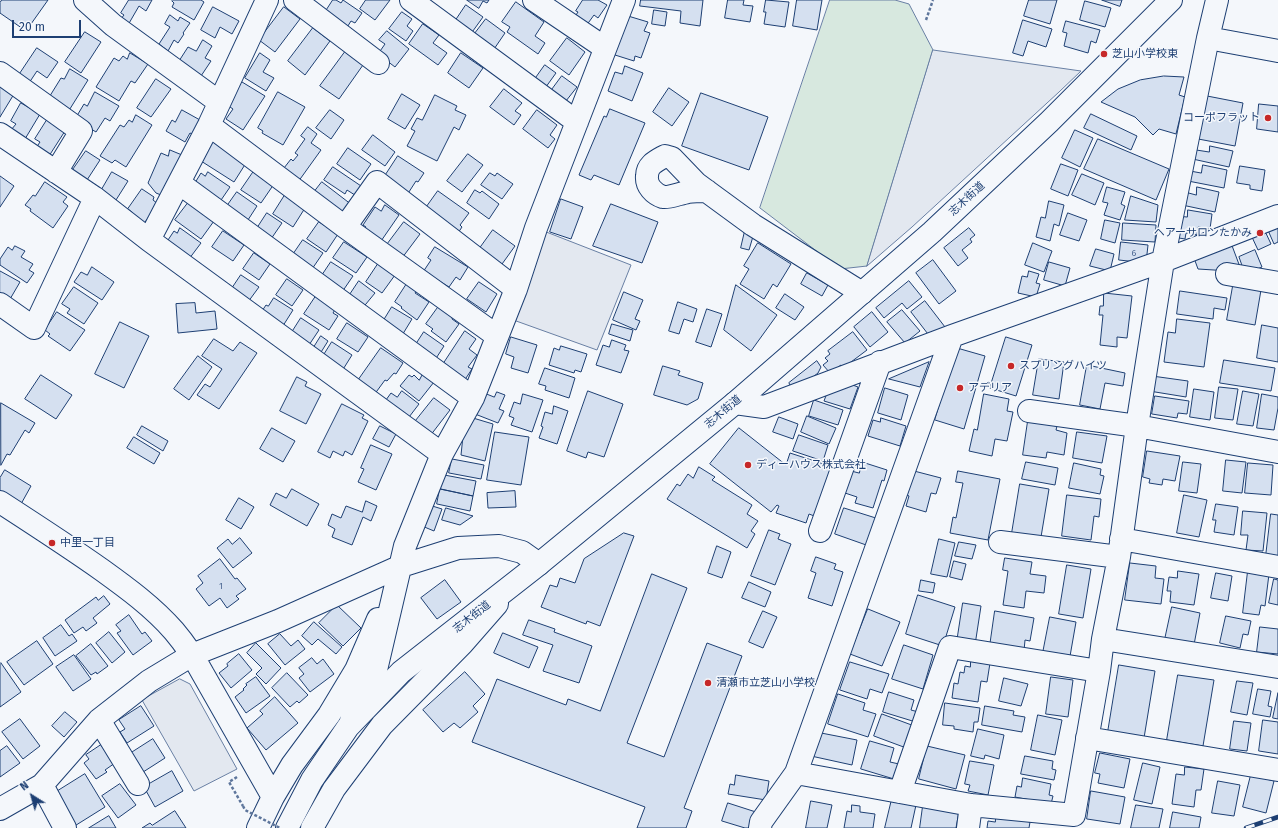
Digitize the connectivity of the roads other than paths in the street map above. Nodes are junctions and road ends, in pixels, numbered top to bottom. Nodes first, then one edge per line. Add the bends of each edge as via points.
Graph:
1 (85, 0) edge
2 (267, 0) edge
3 (295, 0) edge
4 (411, 0) edge
5 (534, 0) edge
6 (624, 0) edge
7 (1170, 0) edge
8 (1217, 0) edge
9 (1208, 38) junction
10 (605, 48) junction
11 (1278, 51) edge
12 (378, 63) dead end
13 (0, 73) edge
14 (219, 102) junction
15 (577, 122) junction
16 (209, 125) junction
17 (0, 134) edge
18 (56, 172) junction
19 (179, 182) junction
20 (707, 191) dead end
21 (95, 198) junction
22 (1278, 216) edge
23 (345, 227) junction
24 (149, 240) junction
25 (1163, 261) junction
26 (1227, 274) dead end
27 (1278, 283) edge
28 (516, 289) junction
29 (862, 293) junction
30 (0, 304) edge
31 (497, 336) junction
32 (952, 336) junction
33 (880, 362) junction
34 (473, 398) junction
35 (735, 403) junction
36 (1029, 411) dead end
37 (1137, 426) junction
38 (1278, 452) edge
39 (442, 454) junction
40 (0, 502) edge
41 (820, 531) dead end
42 (1000, 542) dead end
43 (1120, 548) junction
44 (539, 564) junction
45 (401, 566) junction
46 (1278, 567) edge
47 (516, 582) junction
48 (1103, 639) junction
49 (192, 655) junction
50 (1278, 667) edge
51 (1099, 671) junction
52 (99, 720) junction
53 (348, 727) junction
54 (1088, 738) junction
55 (1278, 770) edge
56 (796, 773) junction
57 (138, 784) dead end
58 (42, 785) junction
59 (900, 792) junction
60 (273, 797) junction
61 (971, 805) junction
62 (0, 808) edge
63 (66, 828) edge
64 (258, 828) edge
65 (287, 828) edge
66 (312, 828) edge
67 (760, 828) edge
68 (968, 828) edge

1 - 14 street via 113,25
2 - 14 street
3 - 12 street
4 - 15 street
5 - 10 street
6 - 10 street
7 - 29 street, 志木街道 via 1049,122 932,232
8 - 9 street
9 - 11 street
9 - 25 street
10 - 15 street
13 - 18 street via 81,131
14 - 16 street
15 - 28 street via 536,228
16 - 19 street
16 - 23 street
17 - 18 street
18 - 21 street
19 - 24 street
19 - 34 street
20 - 29 street via 753,225
21 - 24 street
21 - 30 street via 34,328
22 - 25 street
23 - 28 street via 377,182
23 - 31 street
24 - 39 street
25 - 32 street
25 - 37 street
26 - 27 street
28 - 31 street
29 - 35 street, 志木街道
31 - 34 street
32 - 33 street
32 - 56 street
33 - 35 street via 764,407
33 - 41 street
34 - 39 street
35 - 44 street, 志木街道
36 - 37 street
37 - 38 street
37 - 43 street
39 - 45 street via 405,546
40 - 49 street via 122,585 152,610
42 - 43 street
43 - 46 street
43 - 48 street
44 - 45 street via 522,552 499,546 458,548
44 - 47 street, 志木街道
45 - 49 street
45 - 53 street via 376,670
45 - 60 street via 356,670 329,715 292,765
47 - 53 street, 志木街道 via 401,672
47 - 66 street via 462,644 382,725 334,789
48 - 50 street
48 - 51 street
49 - 52 street via 149,681
49 - 60 street
51 - 54 street
51 - 59 street via 950,647
52 - 57 street
52 - 58 street
53 - 65 street, 志木街道 via 312,780
54 - 55 street
54 - 61 street via 1074,815
56 - 59 street
56 - 67 street via 761,822
58 - 62 street
58 - 63 street
59 - 61 street
60 - 64 street
61 - 68 street

